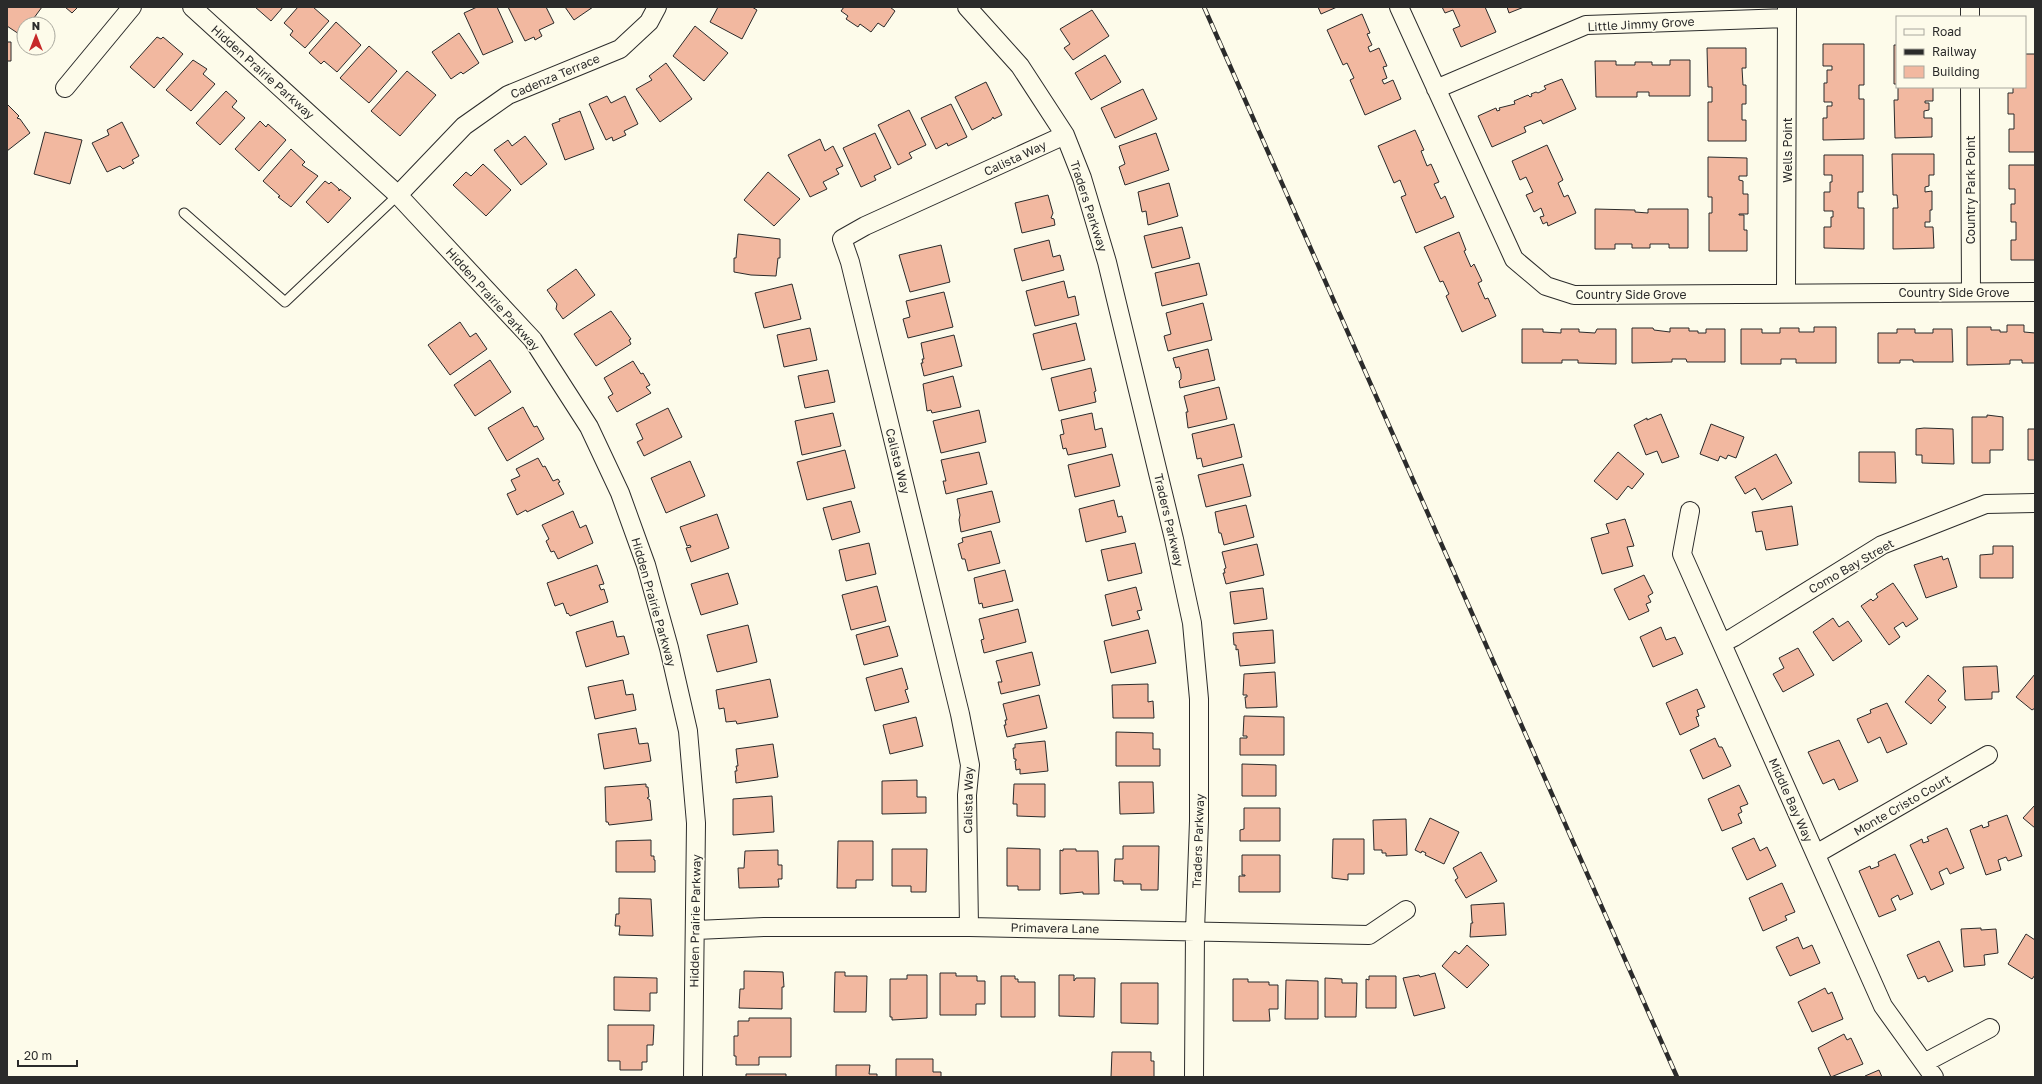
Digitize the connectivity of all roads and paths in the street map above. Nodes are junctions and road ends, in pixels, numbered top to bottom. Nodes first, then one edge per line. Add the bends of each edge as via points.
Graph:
1 (132, 7) edge
2 (192, 7) edge
3 (657, 7) edge
4 (967, 7) edge
5 (1399, 7) edge
6 (1787, 12) edge
7 (65, 88) dead end
8 (1970, 88) edge
9 (1436, 89) junction
10 (1065, 135) junction
11 (398, 195) junction
12 (184, 212) dead end
13 (1971, 292) junction
14 (2035, 292) edge
15 (1786, 294) junction
16 (2035, 503) edge
17 (1690, 511) dead end
18 (1722, 643) junction
19 (1988, 755) dead end
20 (1816, 854) junction
21 (1406, 910) dead end
22 (969, 927) junction
23 (696, 930) junction
24 (1195, 931) junction
25 (1990, 1028) dead end
26 (1929, 1070) edge
27 (693, 1077) edge
28 (1194, 1077) edge

1 - 7 street
2 - 11 street, Hidden Prairie Parkway
3 - 11 street, Cadenza Terrace via 649,22 620,49 508,95 464,126
4 - 10 street, Traders Parkway via 1020,66
5 - 9 street, Country Side Grove
6 - 9 street, Little Jimmy Grove via 1586,24
6 - 15 street, Wells Point
8 - 13 street, Country Park Point
9 - 15 street, Country Side Grove via 1514,259 1546,286 1574,295
10 - 22 street, Calista Way via 865,226 842,239 850,262 958,706 970,765 967,795
10 - 24 street, Traders Parkway via 1082,178 1107,262 1192,623 1199,699 1199,821
11 - 12 lane via 286,302
11 - 23 street, Hidden Prairie Parkway via 532,340 589,427 620,493 646,565 688,731 696,823
13 - 14 street, Country Side Grove
13 - 15 street, Country Side Grove
16 - 18 street, Como Bay Street via 1986,504 1882,545
17 - 18 street, Middle Bay Way via 1682,554
18 - 20 street, Middle Bay Way
19 - 20 street, Monte Cristo Court
20 - 26 street, Middle Bay Way via 1883,1006
21 - 24 street, Primavera Lane via 1369,935
22 - 23 street, Primavera Lane via 764,927
22 - 24 street, Primavera Lane
23 - 27 street, Hidden Prairie Parkway
24 - 28 street, Traders Parkway
25 - 26 street

